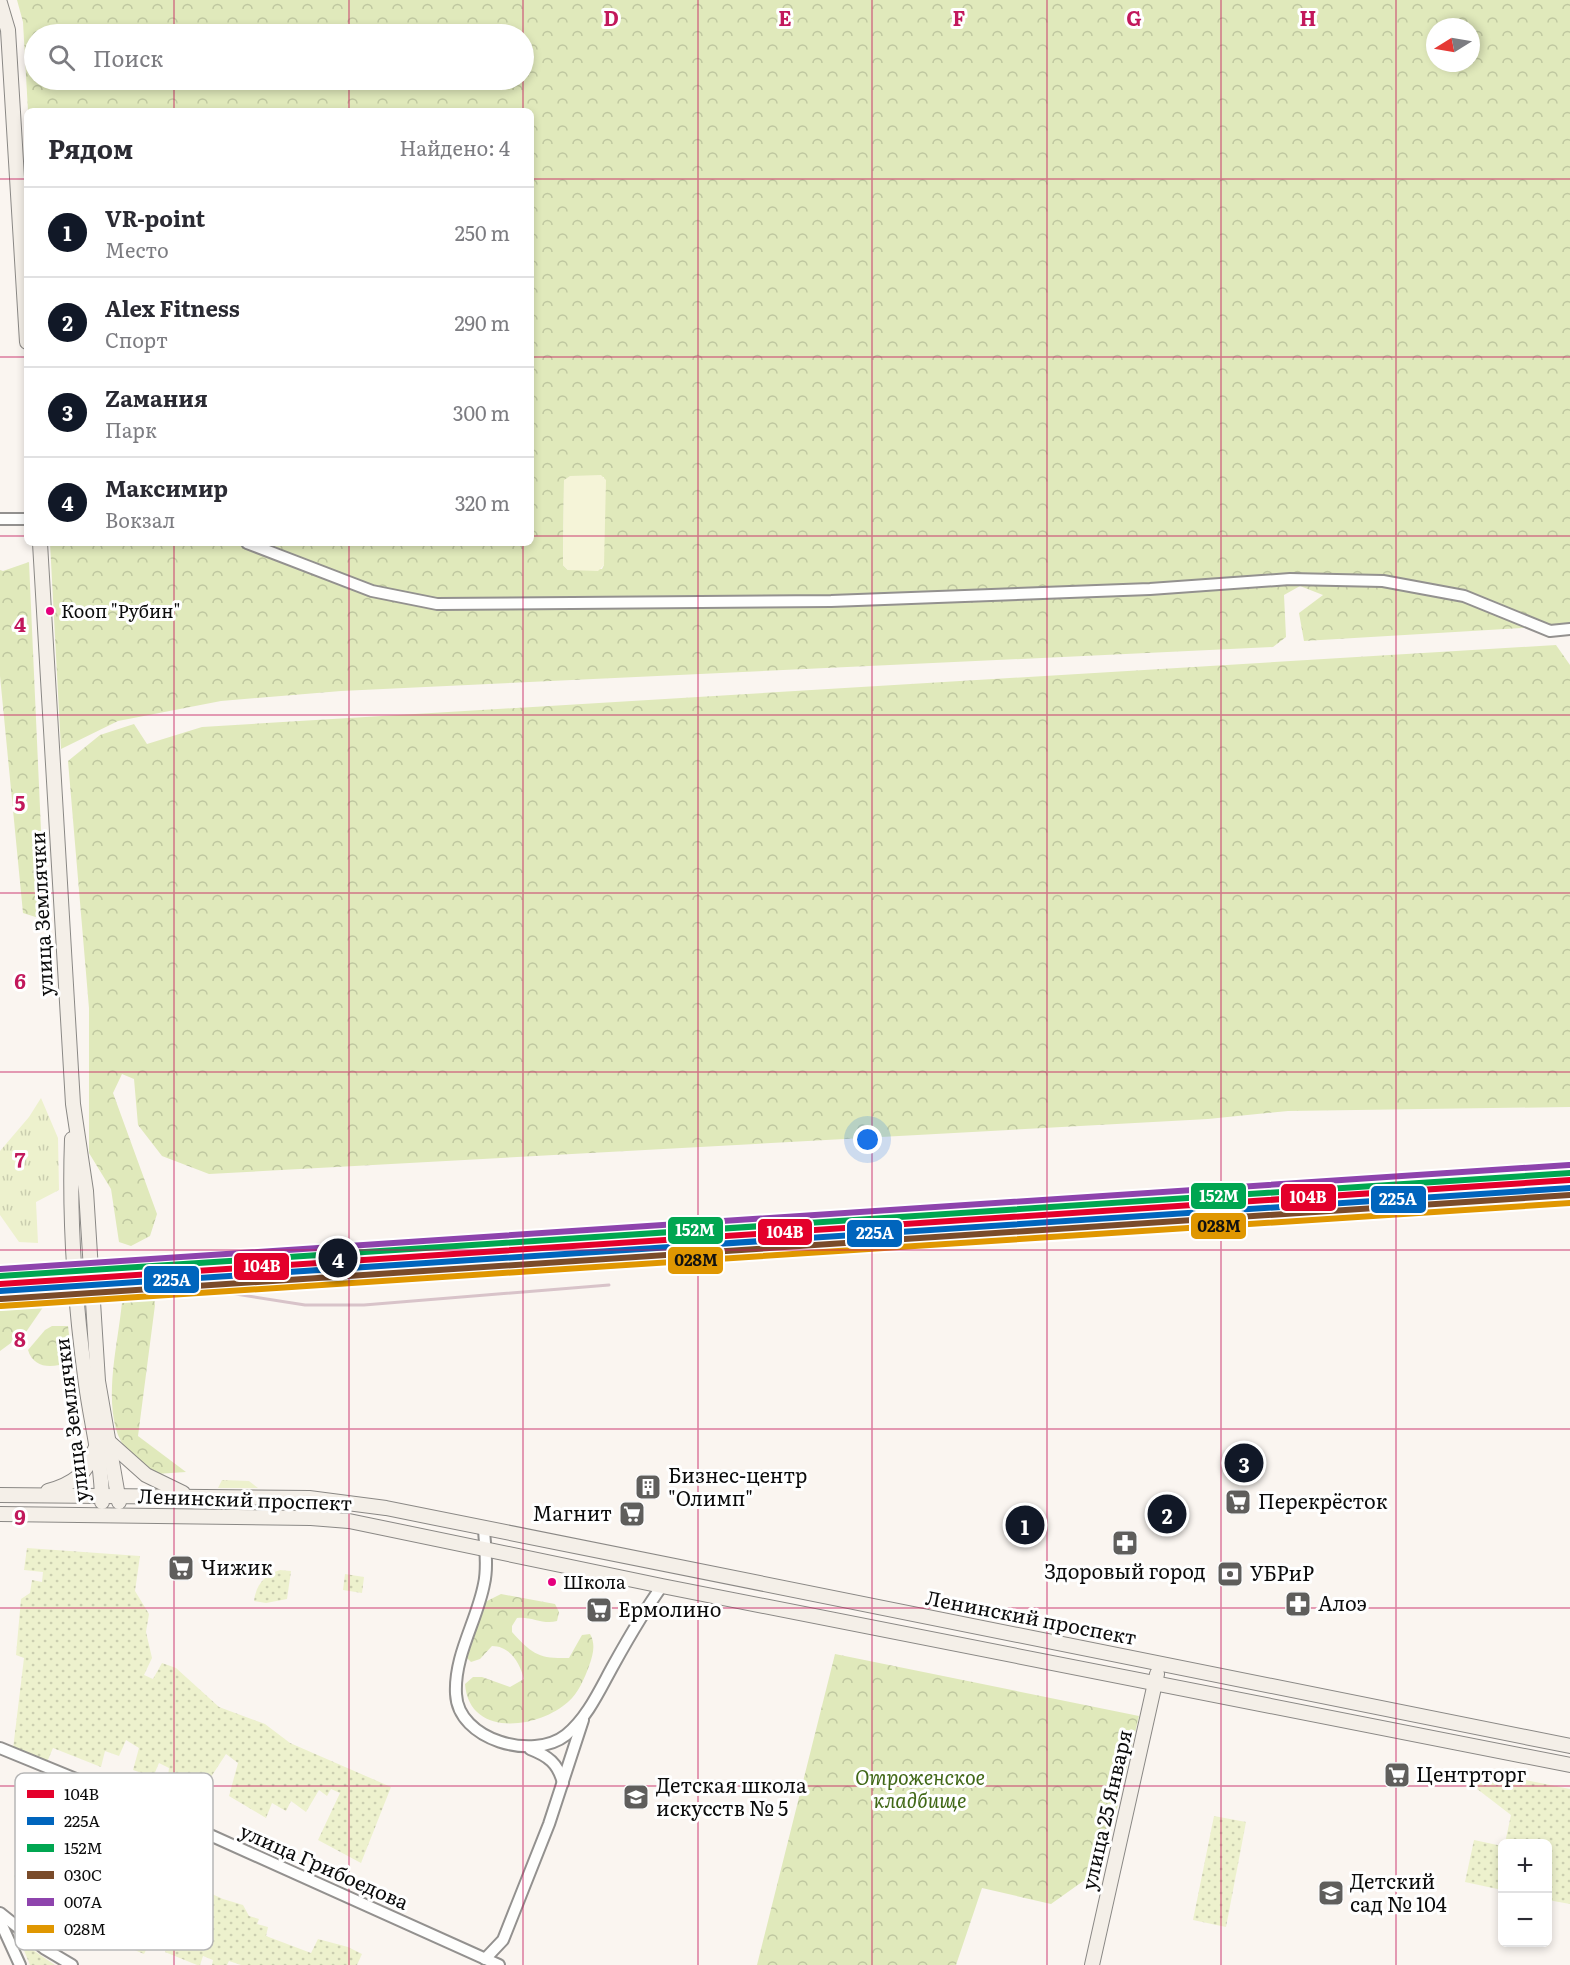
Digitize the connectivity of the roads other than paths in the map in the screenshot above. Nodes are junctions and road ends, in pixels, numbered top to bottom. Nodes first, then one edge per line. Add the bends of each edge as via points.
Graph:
1 (0, 3) edge
2 (24, 293) edge
3 (0, 519) edge
4 (24, 519) edge
5 (40, 546) edge
6 (255, 546) edge
7 (1570, 629) edge
8 (73, 1104) junction
9 (109, 1442) junction
10 (96, 1447) junction
11 (0, 1495) edge
12 (34, 1495) junction
13 (102, 1495) junction
14 (119, 1495) junction
15 (197, 1496) junction
16 (0, 1514) edge
17 (102, 1515) junction
18 (119, 1516) junction
19 (484, 1529) junction
20 (486, 1551) junction
21 (705, 1573) junction
22 (662, 1586) junction
23 (1160, 1663) junction
24 (1155, 1681) junction
25 (585, 1716) junction
26 (1570, 1746) edge
27 (526, 1747) junction
28 (0, 1748) edge
29 (1570, 1765) edge
30 (61, 1773) edge
31 (562, 1783) junction
32 (213, 1837) edge
33 (0, 1913) edge
34 (0, 1921) edge
35 (15, 1925) edge
36 (47, 1950) edge
37 (485, 1959) junction
38 (20, 1965) edge
39 (72, 1965) edge
40 (499, 1965) edge
41 (1092, 1965) edge

1 - 2 main road via 8,30
3 - 4 street
5 - 8 main road, улица Землячки
6 - 7 street via 372,591 438,604 831,601 1150,589 1290,579 1383,581 1464,596 1551,631
8 - 9 main road, улица Землячки via 86,1191 98,1381
8 - 10 main road, улица Землячки via 70,1192 84,1367
9 - 14 main road, улица Землячки
9 - 15 main road via 152,1478
10 - 12 main road via 81,1476
10 - 13 main road, улица Землячки
11 - 12 main road, Ленинский проспект
12 - 13 main road, Ленинский проспект
13 - 14 main road, Ленинский проспект
13 - 17 main road, улица Землячки
14 - 15 main road, Ленинский проспект
14 - 18 main road, улица Землячки
15 - 19 main road, Ленинский проспект via 309,1498 386,1508
16 - 17 main road, Ленинский проспект
17 - 18 main road, Ленинский проспект
18 - 20 main road, Ленинский проспект via 349,1521
19 - 20 street
19 - 21 main road, Ленинский проспект
20 - 22 main road, Ленинский проспект
20 - 27 street via 484,1583 459,1660 457,1701 464,1717 475,1728
21 - 22 main road via 693,1578 666,1574
21 - 23 main road, Ленинский проспект
22 - 24 main road, Ленинский проспект
22 - 25 street via 643,1612
23 - 24 main road, улица 25 Января
23 - 26 main road, Ленинский проспект
24 - 29 main road, Ленинский проспект
24 - 41 main road, улица 25 Января
25 - 27 street via 554,1742
25 - 31 street
27 - 31 street via 555,1763
28 - 30 street, улица Грибоедова
31 - 37 street via 503,1940
32 - 37 street, улица Грибоедова
33 - 35 street
34 - 38 street
36 - 39 street
37 - 40 street, улица Грибоедова

